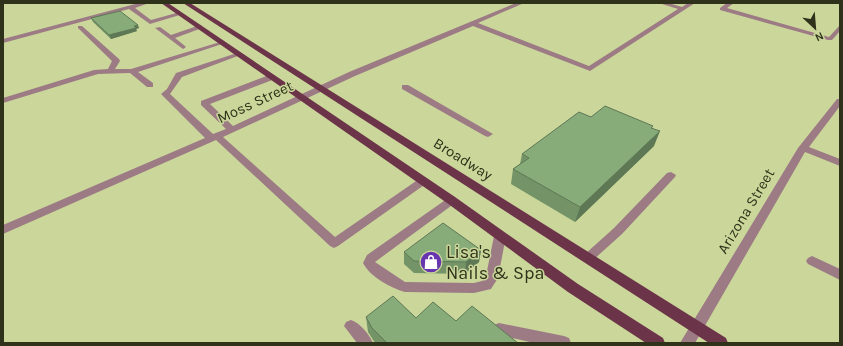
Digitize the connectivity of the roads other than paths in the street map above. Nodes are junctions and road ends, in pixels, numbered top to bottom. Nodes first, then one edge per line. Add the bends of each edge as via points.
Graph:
1 (146, 3) edge
2 (164, 3) edge
3 (186, 3) edge
4 (521, 3) edge
5 (662, 3) edge
6 (692, 3) edge
7 (732, 3) edge
8 (130, 7) junction
9 (683, 9) junction
10 (180, 14) junction
11 (474, 24) junction
12 (80, 27) dead end
13 (840, 27) edge
14 (158, 28) dead end
15 (200, 28) junction
16 (170, 37) junction
17 (3, 41) edge
18 (222, 43) junction
19 (183, 47) dead end
20 (239, 54) junction
21 (132, 71) junction
22 (110, 72) junction
23 (272, 77) junction
24 (150, 85) dead end
25 (405, 87) dead end
26 (321, 88) junction
27 (302, 97) junction
28 (3, 101) edge
29 (840, 101) edge
30 (232, 130) junction
31 (488, 134) dead end
32 (215, 138) junction
33 (803, 148) junction
34 (840, 163) edge
35 (671, 175) dead end
36 (423, 181) junction
37 (451, 200) junction
38 (3, 230) edge
39 (500, 236) junction
40 (588, 258) junction
41 (812, 261) dead end
42 (840, 275) edge
43 (351, 326) dead end
44 (696, 327) junction
45 (499, 329) edge
46 (366, 343) edge
47 (564, 343) edge
48 (658, 343) edge
49 (687, 343) edge
50 (721, 343) edge

1 - 8 street
2 - 10 main road
3 - 26 main road, Broadway
4 - 11 street, Moss Street
5 - 9 street
6 - 9 street
7 - 13 street via 722,9 830,39
8 - 10 street via 150,22
8 - 17 street
9 - 11 street via 590,70
10 - 15 main road
11 - 26 street, Moss Street
12 - 22 street via 116,61
14 - 16 street
15 - 16 street
15 - 18 main road
16 - 19 street
18 - 20 main road
18 - 21 street
20 - 23 main road
20 - 32 street via 179,74 165,94
21 - 22 street
21 - 24 street
22 - 28 street via 96,72
23 - 27 main road
23 - 30 street via 204,103
25 - 31 street
26 - 27 street, Moss Street
26 - 40 main road, Broadway
27 - 30 street, Moss Street
27 - 36 main road
29 - 33 street, Arizona Street
30 - 32 street, Moss Street
32 - 36 street via 334,243
32 - 38 street, Moss Street
33 - 34 street
33 - 44 street, Arizona Street
35 - 40 street via 618,231
36 - 37 main road
37 - 39 main road
37 - 39 street via 371,258 369,263 372,267 405,287 474,288 486,285 492,278
39 - 48 main road via 573,288
40 - 44 main road, Broadway
41 - 42 street
43 - 46 street
44 - 49 street, Arizona Street
44 - 50 main road, Broadway
45 - 47 street

